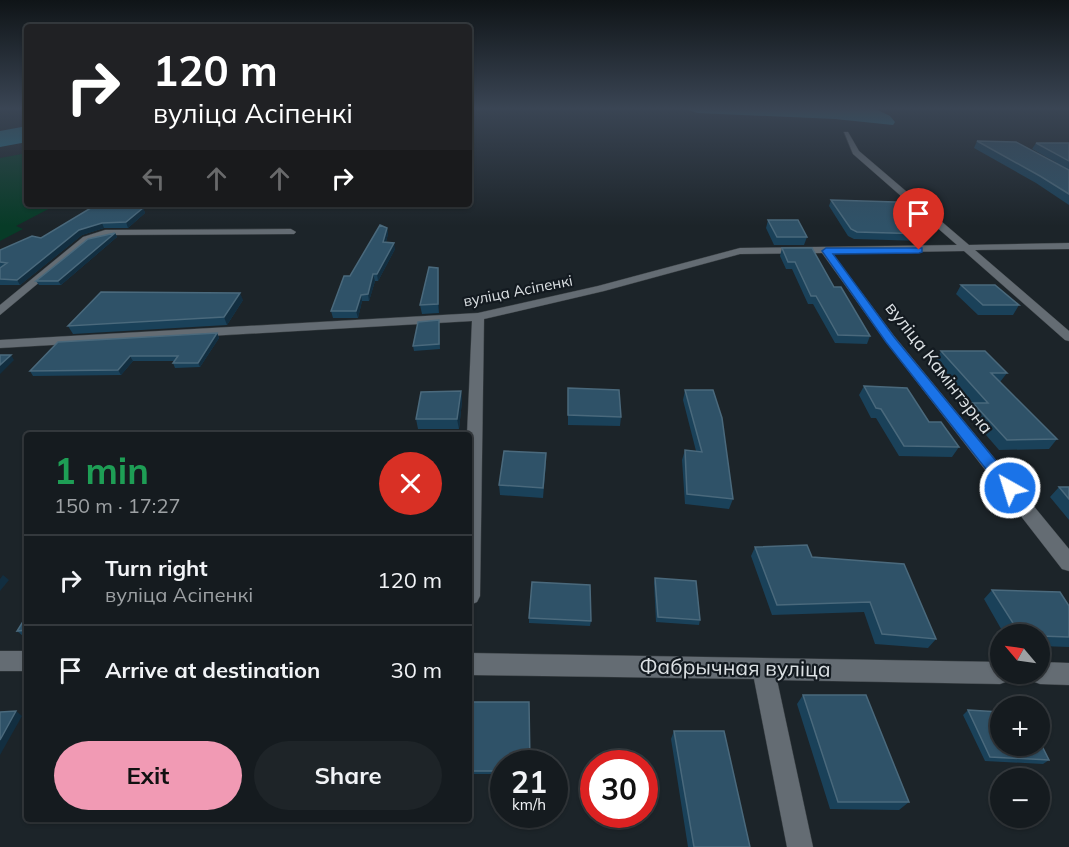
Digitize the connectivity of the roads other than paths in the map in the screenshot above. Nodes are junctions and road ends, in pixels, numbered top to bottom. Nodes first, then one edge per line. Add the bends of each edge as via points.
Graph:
1 (854, 148) edge
2 (291, 232) dead end
3 (1069, 246) edge
4 (965, 249) junction
5 (826, 251) junction
6 (0, 311) edge
7 (478, 317) junction
8 (1069, 337) edge
9 (0, 344) edge
10 (472, 526) edge
11 (1069, 563) edge
12 (0, 661) edge
13 (24, 661) edge
14 (472, 664) edge
15 (763, 668) junction
16 (990, 673) edge
17 (1050, 674) edge
18 (1069, 674) edge
19 (800, 847) edge

1 - 4 street
2 - 6 street via 108,232 86,239
3 - 4 street, вуліца Асіпенкі
4 - 5 street, вуліца Асіпенкі
4 - 8 street
5 - 7 street, вуліца Асіпенкі via 740,251
5 - 11 street, вуліца Камінтэрна via 890,339
7 - 9 street, вуліца Асіпенкі
7 - 10 street
12 - 13 street
14 - 15 street, Фабрычная вуліца
15 - 16 street, Фабрычная вуліца
15 - 19 street
17 - 18 street

